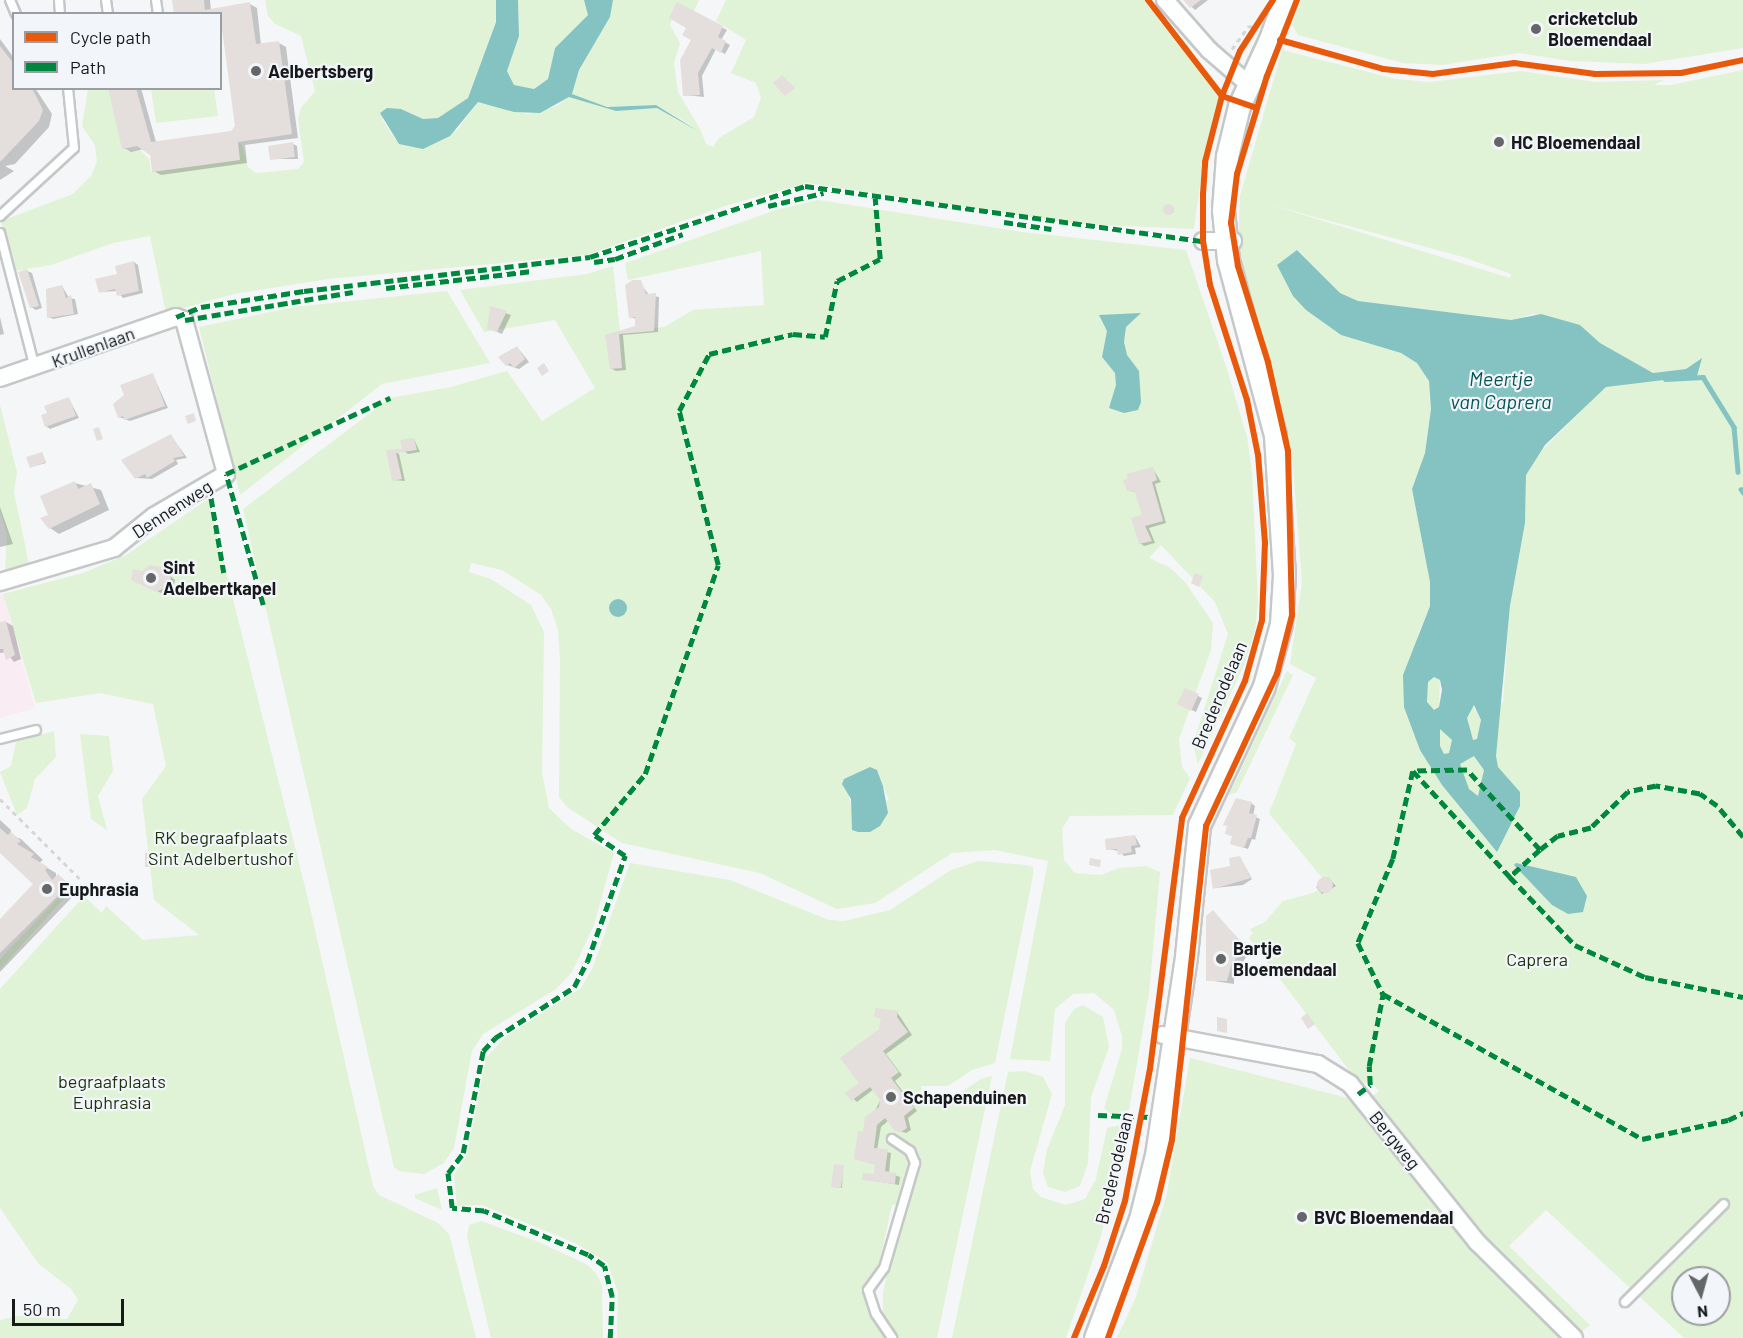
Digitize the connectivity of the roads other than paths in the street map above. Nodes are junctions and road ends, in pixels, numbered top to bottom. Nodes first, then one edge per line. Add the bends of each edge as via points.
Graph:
1 (1165, 0) edge
2 (1274, 12) edge
3 (1238, 77) junction
4 (68, 90) edge
5 (0, 216) edge
6 (0, 233) edge
7 (184, 320) joint
8 (35, 368) junction
9 (0, 378) edge
10 (0, 582) edge
11 (36, 730) dead end
12 (0, 739) edge
13 (1169, 1037) junction
14 (1155, 1127) junction
15 (892, 1139) dead end
16 (1724, 1204) dead end
17 (1625, 1302) dead end
18 (892, 1338) edge
19 (1081, 1338) edge
20 (1095, 1338) edge
21 (1574, 1338) edge

1 - 3 street
2 - 3 street, Brederodelaan via 1257,36
3 - 13 street, Brederodelaan via 1215,151 1211,186 1218,278 1253,397 1265,468 1268,655 1186,829 1190,846
4 - 5 lane via 74,148
6 - 8 lane
7 - 8 street, Krullenlaan via 176,317
7 - 10 street, Dennenweg via 194,345 226,474 154,516 114,548
8 - 9 street, Krullenlaan
11 - 12 lane
13 - 14 street, Brederodelaan
13 - 21 street, Bergweg via 1318,1064 1350,1084 1477,1242
14 - 19 street, Brederodelaan via 1123,1234
14 - 20 street, Brederodelaan via 1140,1219
15 - 18 lane via 910,1150 915,1163 884,1268 868,1290 876,1314
16 - 17 lane

